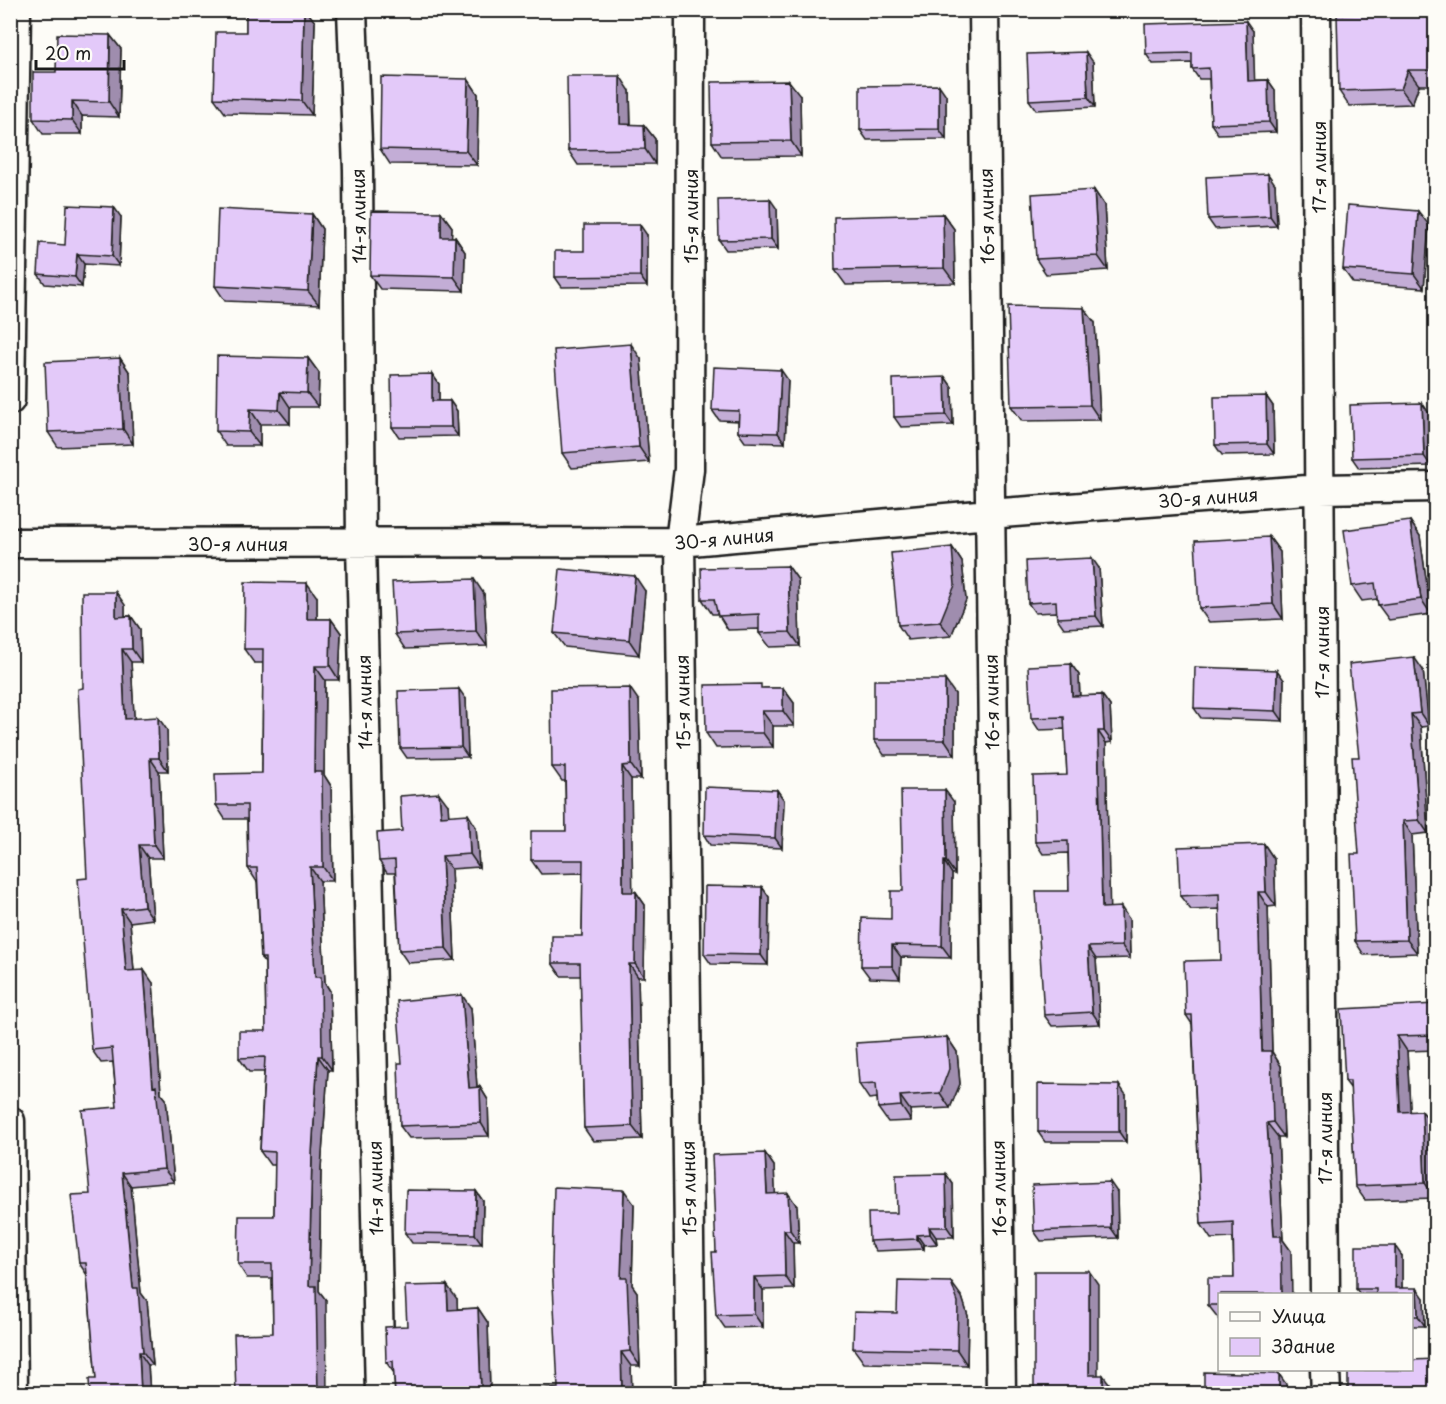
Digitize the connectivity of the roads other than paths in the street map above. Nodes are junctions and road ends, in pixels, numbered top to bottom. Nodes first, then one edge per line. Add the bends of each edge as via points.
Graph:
1 (16, 10) edge
2 (352, 10) edge
3 (690, 10) edge
4 (984, 10) edge
5 (1316, 10) edge
6 (10, 400) edge
7 (1436, 487) edge
8 (1320, 489) junction
9 (989, 514) junction
10 (680, 542) junction
11 (10, 543) edge
12 (361, 543) junction
13 (10, 1121) edge
14 (1325, 1293) edge
15 (1325, 1371) edge
16 (13, 1394) edge
17 (380, 1394) edge
18 (691, 1394) edge
19 (1001, 1394) edge
20 (1326, 1394) edge

1 - 6 street
2 - 12 street, 14-я линия via 358,170
3 - 10 street, 15-я линия via 689,469
4 - 9 street, 16-я линия
5 - 8 street, 17-я линия
7 - 8 street, 30-я линия
8 - 9 street, 30-я линия
8 - 14 street, 17-я линия
9 - 10 street, 30-я линия
9 - 19 street, 16-я линия
10 - 12 street, 30-я линия
10 - 18 street, 15-я линия
11 - 12 street, 30-я линия
12 - 17 street, 14-я линия
13 - 16 street
15 - 20 street

